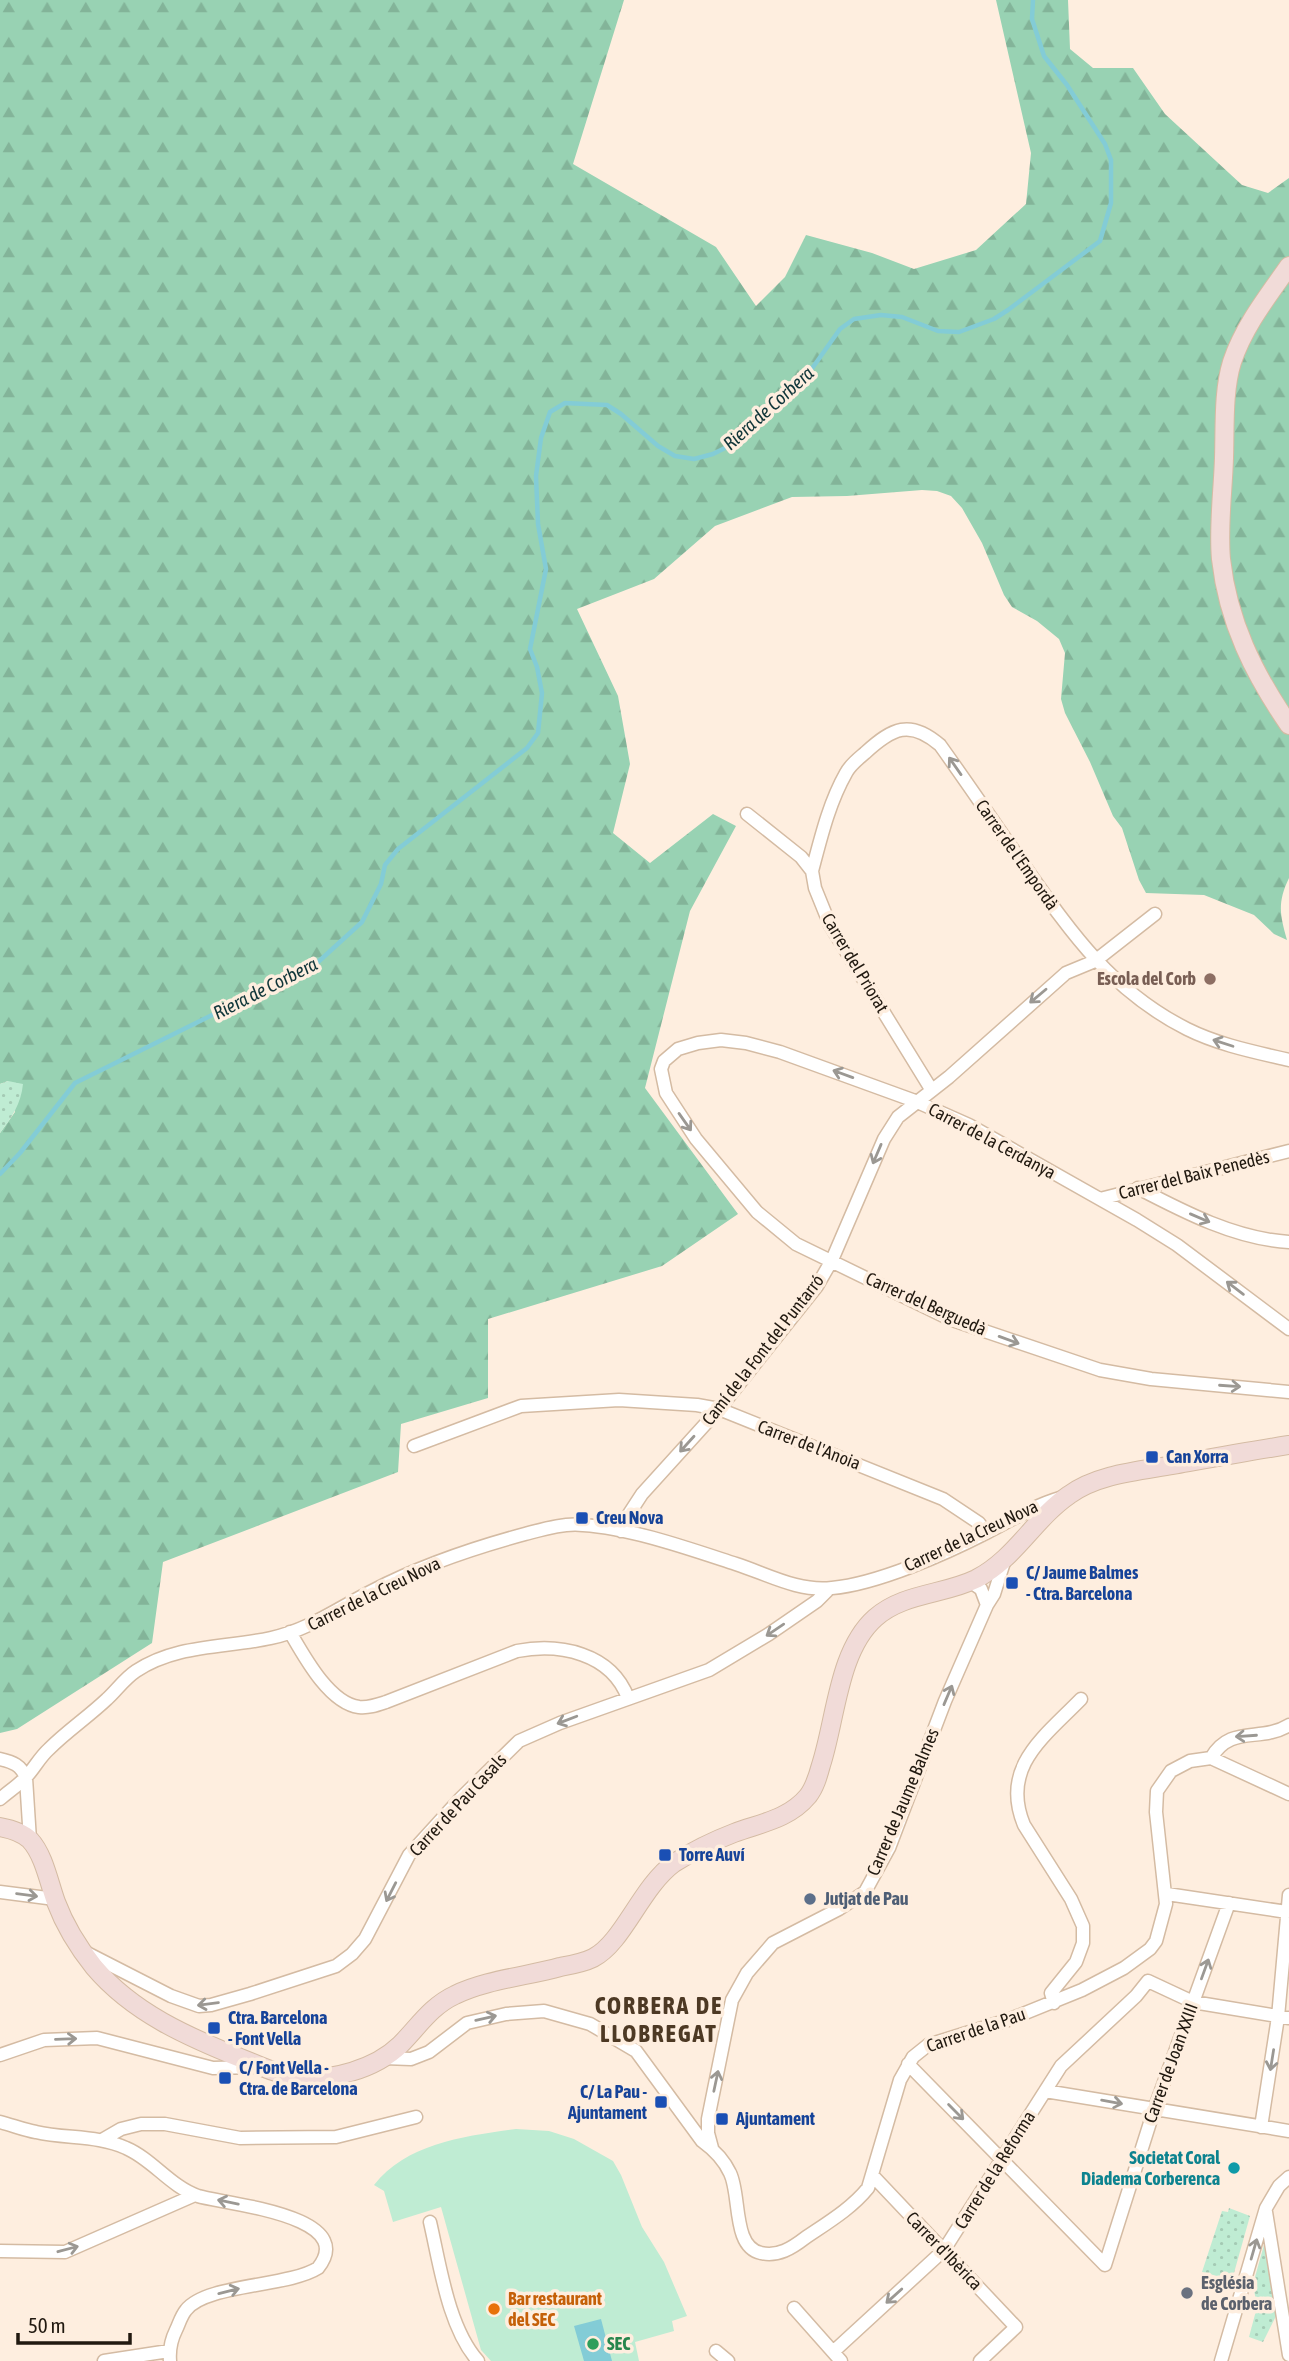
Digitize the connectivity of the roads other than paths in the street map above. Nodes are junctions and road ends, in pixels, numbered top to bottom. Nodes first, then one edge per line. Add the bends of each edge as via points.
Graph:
1 (1289, 265) edge
2 (1289, 725) edge
3 (747, 814) dead end
4 (812, 871) junction
5 (1156, 914) dead end
6 (1095, 961) junction
7 (1289, 1060) edge
8 (664, 1061) joint
9 (931, 1089) junction
10 (915, 1101) junction
11 (1289, 1151) edge
12 (1138, 1188) junction
13 (1100, 1199) junction
14 (1289, 1242) edge
15 (832, 1261) junction
16 (1289, 1329) edge
17 (1289, 1392) edge
18 (719, 1409) junction
19 (1289, 1445) edge
20 (414, 1446) dead end
21 (1067, 1496) junction
22 (621, 1531) junction
23 (986, 1533) junction
24 (1005, 1559) junction
25 (971, 1582) junction
26 (829, 1589) junction
27 (987, 1605) junction
28 (290, 1632) junction
29 (628, 1698) junction
30 (1081, 1699) dead end
31 (1289, 1725) edge
32 (1210, 1758) junction
33 (0, 1759) edge
34 (26, 1777) junction
35 (1289, 1794) edge
36 (0, 1799) edge
37 (0, 1826) edge
38 (30, 1840) junction
39 (0, 1892) edge
40 (1167, 1894) junction
41 (1289, 1895) edge
42 (55, 1899) junction
43 (1229, 1903) junction
44 (1287, 1912) junction
45 (82, 1950) junction
46 (1139, 1959) junction
47 (1124, 1968) junction
48 (1146, 1983) junction
49 (1193, 2002) junction
50 (1054, 2003) junction
51 (1284, 2017) edge
52 (412, 2032) junction
53 (219, 2049) junction
54 (429, 2052) junction
55 (0, 2056) edge
56 (384, 2059) junction
57 (204, 2064) junction
58 (908, 2064) junction
59 (262, 2066) junction
60 (1045, 2091) junction
61 (1154, 2110) junction
62 (680, 2112) junction
63 (709, 2112) junction
64 (416, 2117) dead end
65 (0, 2122) edge
66 (1261, 2127) junction
67 (1289, 2131) edge
68 (102, 2140) junction
69 (712, 2148) junction
70 (1003, 2160) junction
71 (872, 2175) junction
72 (1289, 2177) edge
73 (195, 2195) junction
74 (1266, 2208) junction
75 (430, 2222) dead end
76 (944, 2250) junction
77 (0, 2252) edge
78 (794, 2308) dead end
79 (716, 2351) dead end
80 (1289, 2355) edge
81 (170, 2356) edge
82 (837, 2356) edge
83 (104, 2361) edge
84 (478, 2361) edge
85 (728, 2361) edge
86 (980, 2361) edge
87 (1221, 2361) edge

1 - 2 street via 1241,338 1231,365 1221,557 1228,605 1244,648
3 - 4 street, Carrer del Priorat
6 -> 4 street, Carrer de l'Empordà via 940,745 925,732 913,729 884,736 848,769 828,811
4 - 9 street, Carrer del Priorat via 830,925
5 - 6 street, Camí de la Font del Puntarró
7 -> 6 street, Carrer de l'Empordà via 1186,1028 1148,1005
6 -> 9 street, Camí de la Font del Puntarró via 1066,973
10 -> 8 street, Carrer de la Cerdanya via 746,1043 698,1043 678,1049
8 -> 15 street, Carrer del Berguedà via 666,1093 720,1168 757,1212 796,1244
9 - 10 street, Camí de la Font del Puntarró
10 - 13 street, Carrer de la Cerdanya via 969,1125
10 -> 15 street, Camí de la Font del Puntarró via 884,1139
11 - 12 street, Carrer del Baix Penedès
12 - 13 street, Carrer del Baix Penedès
12 -> 14 street via 1200,1219
16 -> 13 street, Carrer de la Cerdanya via 1177,1245
15 -> 17 street, Carrer del Berguedà via 952,1320 1100,1370
15 - 18 street, Camí de la Font del Puntarró
18 - 20 street, Carrer de l'Anoia via 619,1400 521,1406
18 -> 22 street, Camí de la Font del Puntarró via 642,1494
18 - 23 street, Carrer de l'Anoia via 943,1499 979,1523
19 - 21 street via 1121,1474
21 - 23 street, Carrer de la Creu Nova via 1043,1503
21 - 24 street
22 - 26 street, Carrer de la Creu Nova via 799,1587
22 - 28 street, Carrer de la Creu Nova via 567,1525 484,1545 414,1571
23 - 26 street, Carrer de la Creu Nova via 906,1568
24 - 25 street
24 - 27 street, Carrer de Jaume Balmes
25 - 27 street via 981,1589
25 - 52 street via 897,1603 860,1633 814,1788 797,1807 780,1818 714,1841 674,1864 644,1893 613,1940 590,1959 471,1988 432,2009
26 -> 29 street, Carrer de Pau Casals via 730,1660
63 -> 27 street, Carrer de Jaume Balmes via 732,2000 747,1973 773,1943 865,1892 888,1848
28 - 29 street via 338,1698 357,1706 386,1702 532,1648 563,1649 608,1667
28 - 34 street, Carrer de la Creu Nova via 202,1647 138,1669 45,1752
29 -> 45 street, Carrer de Pau Casals via 519,1741 410,1855 365,1939 336,1966 199,2006
30 - 50 street via 1032,1749 1017,1787 1024,1825 1083,1926 1081,1951 1051,1993
31 -> 32 street via 1262,1735 1231,1738
32 - 35 street
32 - 40 street, Carrer de la Pau via 1171,1771 1157,1791
33 - 34 street via 18,1765
34 - 36 street, Carrer de la Creu Nova
34 - 38 street
37 - 38 street
38 - 42 street
39 -> 42 street
40 - 43 street
40 - 46 street, Carrer de la Pau via 1156,1941
41 - 44 street
42 - 45 street
43 - 44 street
49 -> 43 street, Carrer de Joan XXIII
44 - 51 street
45 - 53 street via 108,1982 154,2018
46 - 47 street, Carrer de la Pau
46 - 48 street
47 - 48 street
47 - 50 street, Carrer de la Pau
48 - 49 street
48 - 60 street, Carrer de la Reforma via 1061,2066
49 - 51 street
49 - 61 street, Carrer de Joan XXIII
50 - 58 street, Carrer de la Pau via 928,2045
51 -> 66 street
52 - 54 street
52 - 56 street
53 - 57 street
53 - 59 street
54 - 56 street, Carrer de la Pau via 411,2059
54 -> 62 street, Carrer de la Pau via 467,2023 544,2011 590,2024 636,2051
55 -> 57 street via 44,2040 97,2038
56 - 59 street via 317,2078 291,2076
57 - 59 street via 213,2068
58 -> 70 street
58 - 71 street, Carrer de la Pau
60 -> 61 street
60 - 70 street, Carrer de la Reforma
61 - 66 street
61 - 70 street, Carrer de Joan XXIII via 1105,2265
62 - 63 street
62 - 69 street, Carrer de la Pau
63 - 69 street, Carrer de Jaume Balmes
64 - 68 street via 336,2137 240,2138 141,2124
65 - 68 street
66 - 67 street
68 - 73 street via 128,2148
69 - 71 street, Carrer de la Pau via 730,2172 747,2246 760,2253 776,2254 794,2246 859,2198
70 - 76 street, Carrer de la Reforma
71 - 76 street, Carrer d'Ibèrica
72 - 74 street
77 -> 73 street via 65,2252
81 -> 73 street via 172,2338 186,2309 196,2302 315,2271 326,2249 316,2231 296,2218
74 - 80 street
87 -> 74 street
75 - 84 street via 460,2334
76 -> 82 street, Carrer de la Reforma
76 - 86 street, Carrer d'Ibèrica via 1016,2327
78 - 82 street
79 - 85 street
81 - 83 street

